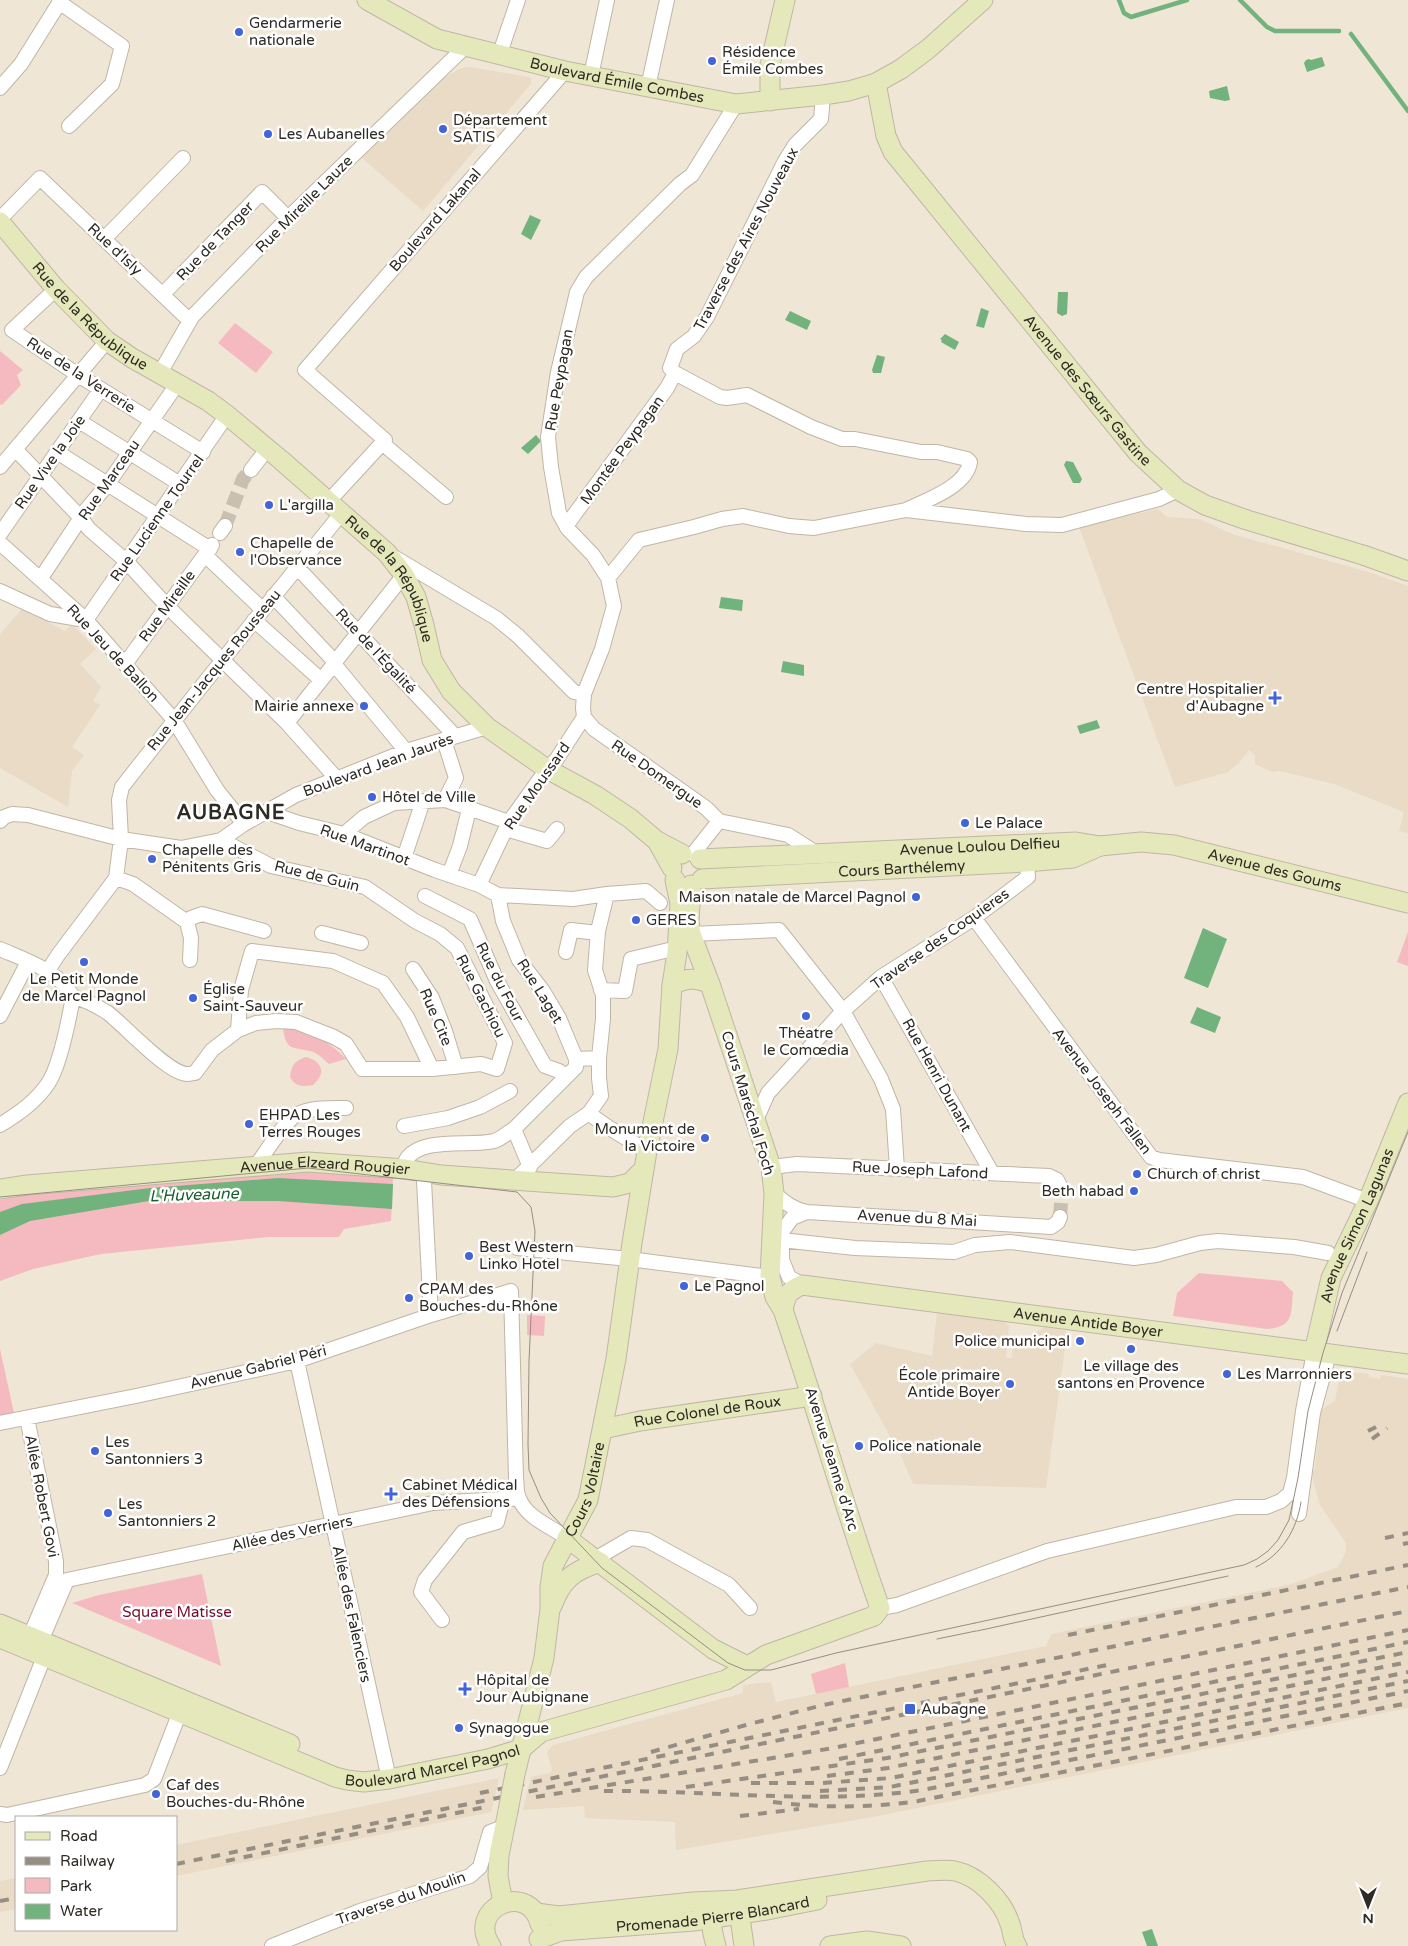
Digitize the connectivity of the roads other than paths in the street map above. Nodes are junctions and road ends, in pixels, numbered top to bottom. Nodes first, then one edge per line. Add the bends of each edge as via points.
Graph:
1 (367, 0) edge
2 (518, 0) edge
3 (607, 0) edge
4 (667, 0) edge
5 (785, 0) edge
6 (983, 0) edge
7 (60, 1) edge
8 (465, 47) junction
9 (499, 56) junction
10 (565, 71) junction
11 (591, 76) junction
12 (876, 83) junction
13 (648, 87) junction
14 (0, 88) edge
15 (823, 95) junction
16 (770, 102) junction
17 (736, 104) junction
18 (69, 126) dead end
19 (183, 158) dead end
20 (288, 218) junction
21 (0, 221) edge
22 (104, 239) junction
23 (56, 289) junction
24 (163, 294) junction
25 (190, 320) junction
26 (107, 341) junction
27 (160, 373) junction
28 (675, 373) junction
29 (78, 375) junction
30 (178, 383) junction
31 (101, 389) junction
32 (227, 415) junction
33 (151, 420) junction
34 (79, 421) junction
35 (382, 443) junction
36 (15, 449) junction
37 (267, 449) junction
38 (57, 452) junction
39 (130, 452) junction
40 (202, 452) junction
41 (0, 467) edge
42 (250, 470) tunnel mouth
43 (39, 476) junction
44 (180, 484) junction
45 (107, 485) junction
46 (1178, 490) junction
47 (446, 497) dead end
48 (335, 508) junction
49 (906, 510) junction
50 (158, 515) junction
51 (81, 518) junction
52 (566, 526) junction
53 (0, 534) edge
54 (0, 543) edge
55 (209, 549) junction
56 (387, 553) junction
57 (126, 561) junction
58 (297, 567) junction
59 (1408, 571) edge
60 (404, 575) junction
61 (41, 578) junction
62 (608, 578) junction
63 (0, 591) edge
64 (274, 596) junction
65 (167, 606) junction
66 (258, 615) junction
67 (86, 620) junction
68 (359, 632) junction
69 (223, 661) junction
70 (335, 663) junction
71 (125, 664) junction
72 (321, 680) junction
73 (584, 694) junction
74 (584, 717) junction
75 (174, 720) junction
76 (287, 723) junction
77 (487, 727) junction
78 (450, 738) junction
79 (406, 751) junction
80 (547, 769) junction
81 (337, 779) junction
82 (446, 800) junction
83 (423, 801) junction
84 (469, 809) junction
85 (267, 812) junction
86 (0, 821) edge
87 (719, 822) junction
88 (244, 824) junction
89 (508, 826) junction
90 (557, 829) dead end
91 (344, 834) junction
92 (120, 839) junction
93 (221, 840) junction
94 (1141, 842) joint
95 (816, 853) junction
96 (1026, 853) junction
97 (404, 858) junction
98 (688, 868) junction
99 (449, 875) junction
100 (116, 878) junction
101 (479, 884) junction
102 (498, 894) junction
103 (607, 894) junction
104 (425, 896) dead end
105 (660, 903) dead end
106 (1408, 904) edge
107 (410, 917) joint
108 (974, 918) junction
109 (187, 922) junction
110 (264, 931) dead end
111 (322, 933) dead end
112 (598, 933) junction
113 (691, 934) junction
114 (361, 943) dead end
115 (677, 948) junction
116 (0, 949) edge
117 (566, 952) dead end
118 (190, 960) dead end
119 (28, 962) junction
120 (413, 969) dead end
121 (47, 972) junction
122 (881, 977) junction
123 (710, 984) junction
124 (672, 985) junction
125 (602, 990) junction
126 (73, 997) junction
127 (843, 1011) junction
128 (0, 1016) edge
129 (238, 1030) junction
130 (599, 1058) junction
131 (576, 1063) junction
132 (456, 1067) junction
133 (432, 1069) junction
134 (566, 1078) junction
135 (599, 1078) junction
136 (510, 1090) dead end
137 (1408, 1103) edge
138 (346, 1108) dead end
139 (589, 1113) junction
140 (756, 1120) junction
141 (0, 1126) edge
142 (404, 1126) dead end
143 (514, 1129) junction
144 (647, 1151) junction
145 (406, 1160) dead end
146 (255, 1167) junction
147 (530, 1167) junction
148 (771, 1167) junction
149 (897, 1168) junction
150 (644, 1170) junction
151 (425, 1172) junction
152 (992, 1173) junction
153 (515, 1180) junction
154 (0, 1189) edge
155 (1062, 1190) dead end
156 (774, 1193) junction
157 (1368, 1201) junction
158 (807, 1212) junction
159 (1060, 1217) dead end
160 (777, 1240) junction
161 (517, 1248) dead end
162 (1328, 1252) dead end
163 (630, 1259) junction
164 (770, 1278) junction
165 (802, 1285) junction
166 (783, 1310) junction
167 (431, 1315) junction
168 (1321, 1353) junction
169 (297, 1360) junction
170 (1408, 1364) edge
171 (812, 1396) junction
172 (27, 1418) junction
173 (0, 1423) edge
174 (602, 1429) junction
175 (519, 1498) junction
176 (503, 1499) junction
177 (1299, 1514) dead end
178 (333, 1525) junction
179 (568, 1538) junction
180 (597, 1561) junction
181 (62, 1577) junction
182 (750, 1608) dead end
183 (880, 1608) junction
184 (550, 1609) junction
185 (442, 1620) dead end
186 (0, 1624) edge
187 (0, 1638) edge
188 (37, 1647) junction
189 (748, 1666) junction
190 (182, 1707) junction
191 (521, 1749) junction
192 (0, 1768) edge
193 (388, 1775) junction
194 (0, 1814) edge
195 (507, 1818) junction
196 (503, 1903) junction
197 (738, 1907) junction
198 (709, 1910) junction
199 (536, 1913) junction
200 (487, 1942) edge
201 (537, 1942) edge
202 (858, 1943) edge
203 (272, 1946) edge
204 (716, 1946) edge
205 (744, 1946) edge
206 (830, 1946) edge
207 (901, 1946) edge
208 (1017, 1946) edge

1 - 8 main road, Boulevard Émile Combes via 437,39
2 - 9 street
3 - 11 street
4 - 13 street
5 - 16 main road via 770,65
6 - 12 main road, Boulevard Émile Combes via 928,49
7 - 14 street via 21,64
7 - 18 street via 122,46 112,84
8 - 9 main road, Boulevard Émile Combes
8 - 20 street, Rue Mireille Lauze
9 - 10 main road, Boulevard Émile Combes
10 - 11 main road, Boulevard Émile Combes
10 - 35 street, Boulevard Lakanal via 305,370 385,440
11 - 13 main road, Boulevard Émile Combes
12 - 15 main road, Boulevard Émile Combes
12 - 46 main road, Avenue des Sœurs Gastine via 892,152 1138,453
13 - 17 main road, Boulevard Émile Combes
15 - 16 main road, Boulevard Émile Combes
15 - 28 street, Traverse des Aires Nouveaux via 821,119 794,144 707,317 694,336 677,349 670,368
16 - 17 main road, Boulevard Émile Combes
17 - 52 street, Rue Peypagan via 692,175 586,277 577,292 558,372 548,437 559,513
19 - 22 street
20 - 24 street, Rue de Tanger via 262,192
20 - 25 street, Rue Mireille Lauze
21 - 22 street, Rue d'Isly via 40,178
21 - 23 main road, Rue de la République
22 - 24 street, Rue d'Isly
23 - 26 main road, Rue de la République
23 - 29 street, Rue de la Verrerie via 12,330
24 - 25 street, Rue d'Isly
25 - 27 street, Rue Mireille Lauze
26 - 27 main road, Rue de la République
26 - 29 street
27 - 30 main road, Rue de la République
28 - 49 street via 720,397 747,395 810,427 842,438 937,452 970,462 958,483
28 - 52 street, Montée Peypagan
29 - 31 street, Rue de la Verrerie
29 - 36 street
30 - 32 main road, Rue de la République
30 - 33 street, Rue Marceau
31 - 33 street, Rue de la Verrerie
31 - 34 street, Rue Vive la Joie
32 - 37 main road, Rue de la République
32 - 40 street, Rue Lucienne Tourrel
33 - 39 street, Rue Marceau
33 - 40 street, Rue de la Verrerie
34 - 38 street, Rue Vive la Joie
34 - 39 street
35 - 47 street
35 - 48 street, Rue Jean-Jacques Rousseau
36 - 41 street
36 - 43 street
37 - 42 street
37 - 48 main road, Rue de la République
38 - 43 street, Rue Vive la Joie
38 - 45 street
39 - 44 street
39 - 45 street, Rue Marceau
40 - 44 street, Rue Lucienne Tourrel
43 - 51 street
43 - 53 street, Rue Vive la Joie
44 - 50 street, Rue Lucienne Tourrel
45 - 50 street
45 - 51 street, Rue Marceau
46 - 49 street via 1159,499 1062,525
46 - 59 main road, Avenue des Sœurs Gastine via 1213,508
48 - 56 main road, Rue de la République
48 - 58 street, Rue Jean-Jacques Rousseau
49 - 62 street via 814,528 743,516 722,519 639,540
50 - 55 street
50 - 57 street, Rue Lucienne Tourrel
51 - 57 street
51 - 61 street, Rue Marceau
52 - 62 street, Rue Peypagan via 593,555
54 - 61 street, Rue Jeu de Ballon
55 - 65 street, Rue Mireille
55 - 66 street
56 - 60 main road, Rue de la République
56 - 73 street via 496,618 574,692
57 - 65 street
57 - 67 street, Rue Lucienne Tourrel
58 - 64 street, Rue Jean-Jacques Rousseau
58 - 68 street, Rue de l'Égalité
60 - 68 street
60 - 77 main road, Rue de la République via 416,597 432,660 451,691
61 - 67 street, Rue Jeu de Ballon
62 - 73 street, Rue Peypagan via 614,606 602,649
63 - 67 street via 50,614
64 - 66 street, Rue Jean-Jacques Rousseau
64 - 70 street
65 - 69 street
65 - 71 street, Rue Mireille
66 - 69 street, Rue Jean-Jacques Rousseau
66 - 72 street
67 - 71 street, Rue Jeu de Ballon
68 - 70 street
68 - 78 street, Rue de l'Égalité
69 - 75 street, Rue Jean-Jacques Rousseau
69 - 76 street
70 - 72 street
70 - 79 street
71 - 75 street, Rue Jeu de Ballon
72 - 76 street
73 - 74 street
74 - 80 street, Rue Moussard
74 - 87 street, Rue Domergue via 594,729 706,808
75 - 88 street, Rue Jeu de Ballon via 217,790
75 - 92 street, Rue Jean-Jacques Rousseau via 122,787
76 - 81 street
77 - 78 street, Boulevard Jean Jaurès
77 - 80 main road, Rue de la République
78 - 79 street, Boulevard Jean Jaurès
78 - 82 street via 456,778
79 - 81 street, Boulevard Jean Jaurès
80 - 89 street, Rue Moussard
80 - 98 main road, Rue de la République via 630,819
81 - 85 street, Boulevard Jean Jaurès via 296,795
82 - 83 street
82 - 84 street
83 - 91 street via 394,803 364,818
83 - 97 street
84 - 89 street
84 - 99 street
85 - 88 street, Boulevard Jean Jaurès
85 - 91 street, Rue Martinot
86 - 92 street via 12,814 28,815
87 - 95 street via 788,835
87 - 98 street
88 - 93 street, Boulevard Jean Jaurès
89 - 90 street via 547,841
89 - 101 street, Rue Moussard
91 - 97 street, Rue Martinot
92 - 93 street via 181,848
92 - 100 street, Rue Jean-Jacques Rousseau
93 - 107 street, Rue de Guin via 271,866 365,887
94 - 96 main road, Cours Barthélemy via 1100,846 1073,858
94 - 106 main road, Avenue des Goums via 1174,845
95 - 96 main road, Avenue Loulou Delfieu
95 - 98 main road, Avenue Loulou Delfieu
96 - 98 main road, Cours Barthélemy
96 - 108 street, Traverse des Coquieres via 1028,877
97 - 99 street, Rue Martinot
98 - 113 main road, Cours Maréchal Foch
98 - 115 main road via 680,904
99 - 101 street, Rue Martinot
100 - 109 street via 133,884
100 - 121 street
101 - 102 street, Rue Martinot
102 - 103 street via 573,899
102 - 131 street, Rue Laget via 503,921 519,960 559,1018
103 - 105 street via 646,891
103 - 112 street
104 - 134 street, Rue du Four via 470,920 497,981 544,1066 559,1071
107 - 132 street, Rue Gachiou via 457,948 505,1043 497,1069 481,1064
108 - 122 street, Traverse des Coquieres
108 - 157 street, Avenue Joseph Fallen via 1151,1157 1304,1177
109 - 110 street via 202,914
109 - 118 street via 191,938
111 - 114 street
112 - 117 street via 571,930
112 - 125 street via 595,970
113 - 123 main road, Cours Maréchal Foch
113 - 127 street via 779,930
115 - 124 main road
115 - 125 street via 631,959 625,991
116 - 119 street
119 - 121 street
119 - 128 street
120 - 132 street, Rue Cite via 432,998
121 - 126 street via 65,985
122 - 127 street, Traverse des Coquieres
122 - 152 street, Rue Henri Dunant
123 - 124 main road via 690,978
123 - 140 main road, Cours Maréchal Foch
124 - 144 main road via 668,1049
125 - 130 street
126 - 129 street via 102,1009 139,1043 187,1075 195,1073 212,1050
126 - 141 street via 49,1082 25,1108
127 - 140 street, Traverse des Coquieres via 768,1093
127 - 149 street via 889,1096 895,1127
129 - 133 street via 256,1023 296,1022 346,1044 362,1069
129 - 133 street via 241,990 252,951 333,961 383,982 407,1017
130 - 131 street
130 - 135 street
131 - 134 street
131 - 135 street
132 - 133 street
134 - 143 street
135 - 139 street via 601,1096
136 - 142 street via 480,1107
137 - 157 main road, Avenue Simon Lagunas
138 - 146 street via 316,1109 296,1115
139 - 144 street
139 - 147 street via 570,1126
140 - 148 main road, Cours Maréchal Foch
143 - 145 street via 494,1140 448,1143 419,1149 410,1152
143 - 147 street
144 - 150 main road
146 - 151 main road, Avenue Elzeard Rougier via 308,1162
146 - 154 main road, Avenue Elzeard Rougier
147 - 153 street
148 - 149 street, Rue Joseph Lafond via 797,1164
148 - 156 main road, Cours Maréchal Foch
149 - 152 street, Rue Joseph Lafond
150 - 153 main road, Avenue Elzeard Rougier via 630,1183 614,1187
150 - 163 main road, Cours Voltaire
151 - 153 main road, Avenue Elzeard Rougier
151 - 167 street
152 - 155 street, Rue Joseph Lafond via 1049,1176 1057,1180
156 - 158 street, Avenue du 8 Mai via 791,1207
156 - 160 main road, Cours Maréchal Foch
157 - 168 main road, Avenue Simon Lagunas via 1332,1278
158 - 159 street, Avenue du 8 Mai via 1051,1227
158 - 160 street via 792,1218
160 - 162 street via 855,1248 954,1252 975,1245 1010,1242 1134,1258 1218,1241
160 - 164 main road, Cours Maréchal Foch
160 - 165 street via 789,1276
161 - 163 street
163 - 164 street
163 - 174 main road, Cours Voltaire
164 - 166 main road, Cours Maréchal Foch via 775,1298
165 - 166 main road via 785,1297
165 - 168 main road, Avenue Antide Boyer
166 - 171 main road, Avenue Jeanne d'Arc
167 - 169 street, Avenue Gabriel Péri
167 - 175 street, Avenue Gabriel Péri via 512,1291
168 - 170 main road, Avenue Antide Boyer
168 - 177 street
168 - 183 street via 1290,1494 1281,1501 1266,1506 1236,1506 1047,1551 904,1603
169 - 172 street, Avenue Gabriel Péri
169 - 178 street, Allée des FaÏenciers
171 - 174 main road, Rue Colonel de Roux
171 - 183 main road, Avenue Jeanne d'Arc
172 - 173 street, Avenue Gabriel Péri
172 - 181 street, Allée Robert Govi
174 - 179 main road, Cours Voltaire via 588,1500
175 - 176 street, Allée des Verriers
175 - 179 street, Cours Voltaire via 535,1518
176 - 178 street, Allée des Verriers via 433,1504
176 - 185 street via 497,1522 463,1532 426,1580 421,1592
178 - 181 street, Allée des Verriers
178 - 193 street, Allée des FaÏenciers
179 - 180 main road
179 - 184 main road via 553,1566
180 - 182 street via 631,1538 647,1540 729,1585
180 - 184 main road via 571,1575 562,1584
180 - 189 main road via 713,1649
181 - 188 street, Allée Robert Govi
183 - 189 main road via 874,1616 766,1656
184 - 191 main road via 544,1658
186 - 188 main road, Boulevard Marcel Pagnol
187 - 188 main road, Boulevard Marcel Pagnol
188 - 190 main road, Boulevard Marcel Pagnol
188 - 192 street, Allée Robert Govi
189 - 191 main road via 726,1680 541,1732
190 - 193 main road, Boulevard Marcel Pagnol via 349,1770
190 - 194 street via 154,1779 144,1785
191 - 193 main road, Boulevard Marcel Pagnol via 488,1752
191 - 195 main road, bridge
195 - 196 main road via 498,1876
195 - 203 street, Traverse du Moulin via 490,1832 480,1867 470,1876 360,1911
196 - 199 main road via 521,1902
196 - 200 main road via 487,1919
197 - 198 main road, Promenade Pierre Blancard
197 - 205 main road
197 - 208 main road, Promenade Pierre Blancard via 927,1871 955,1870 974,1879 1004,1909
198 - 199 main road, Promenade Pierre Blancard via 559,1916
198 - 201 main road, Promenade Pierre Blancard via 561,1931
198 - 204 main road
199 - 201 main road via 540,1921
202 - 206 main road
202 - 207 main road

